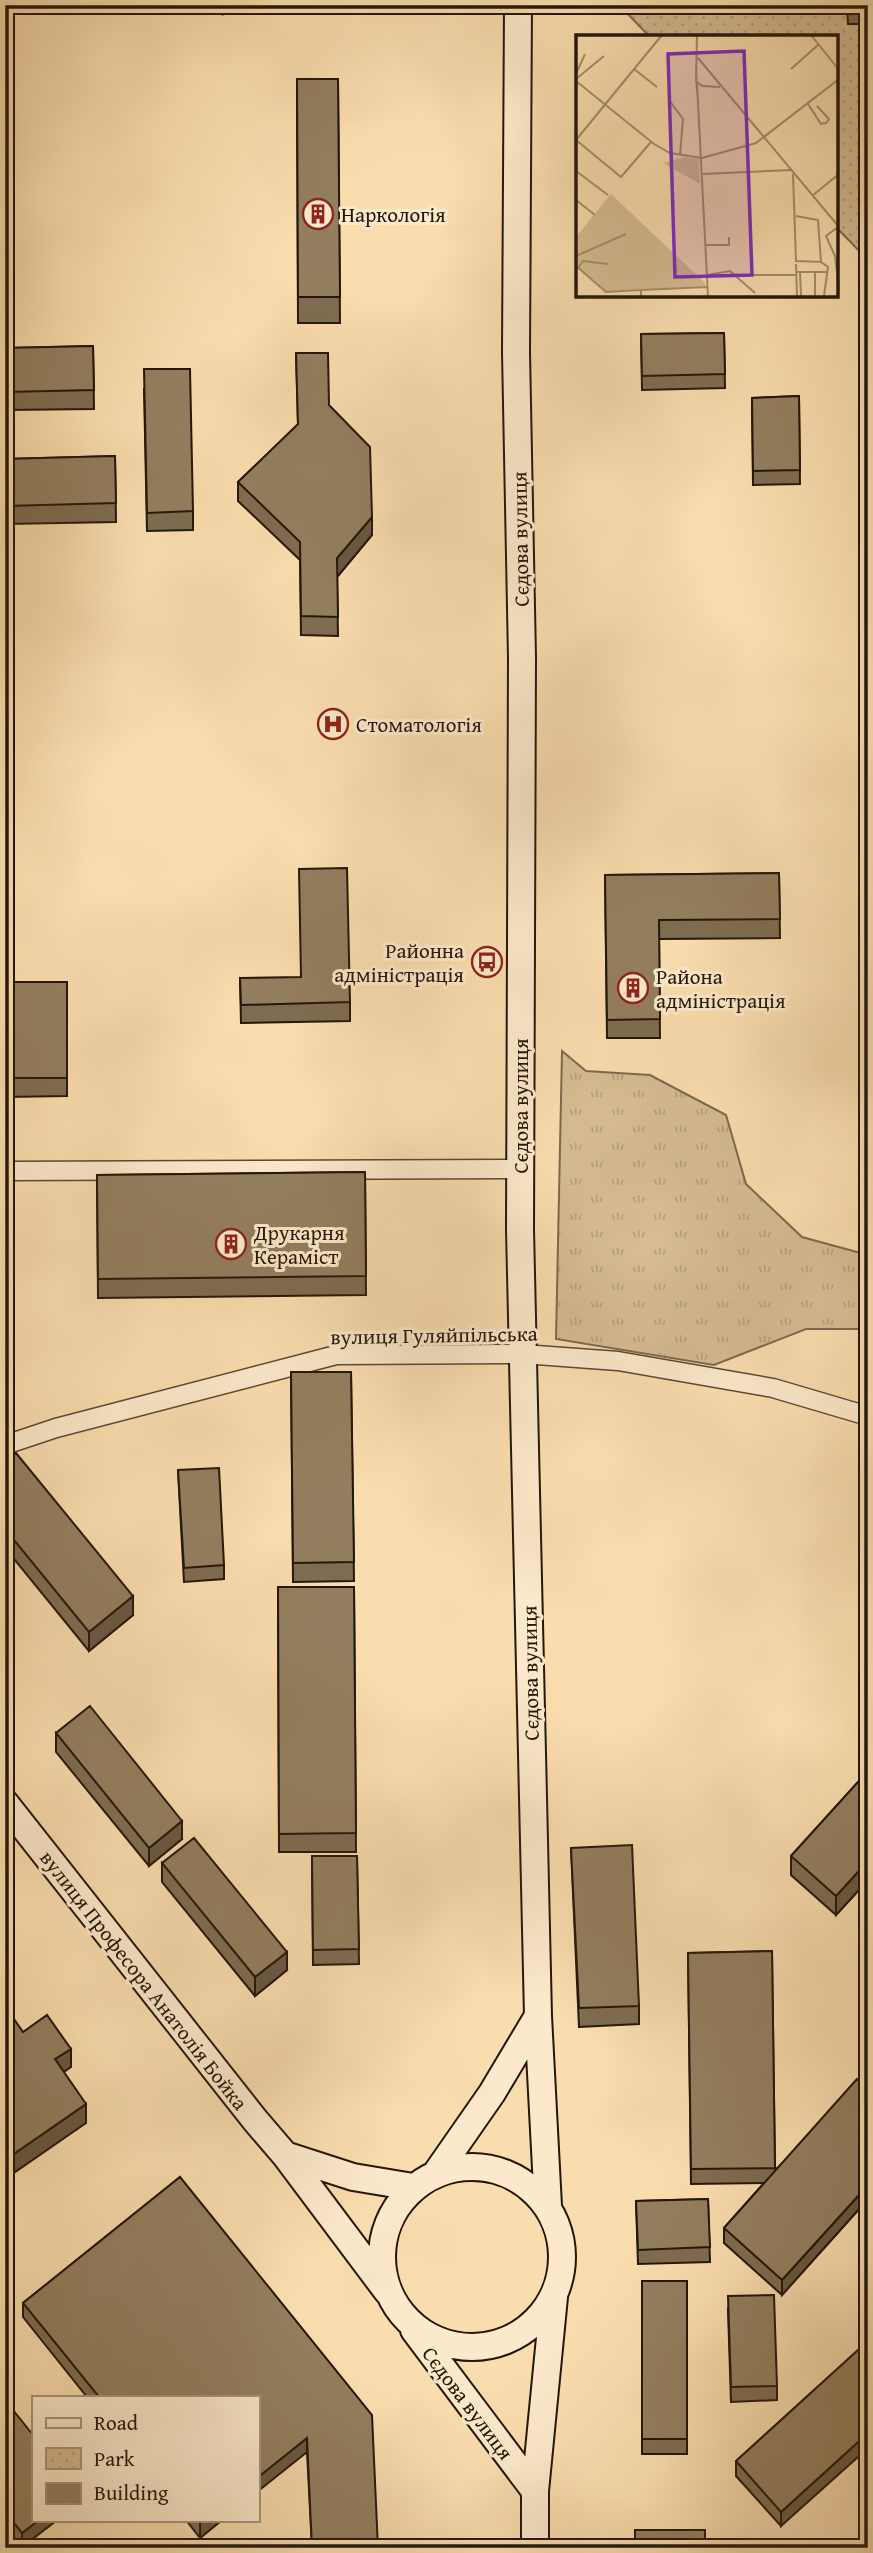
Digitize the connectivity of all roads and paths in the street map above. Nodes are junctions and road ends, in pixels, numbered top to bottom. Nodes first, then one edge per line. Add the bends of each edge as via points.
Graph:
1 (519, 5) edge
2 (520, 1169) junction
3 (5, 1171) edge
4 (523, 1354) junction
5 (868, 1416) edge
6 (5, 1445) edge
7 (5, 1803) edge
8 (538, 2016) junction
9 (285, 2155) junction
10 (437, 2172) junction
11 (413, 2187) junction
12 (548, 2206) junction
13 (387, 2291) junction
14 (554, 2296) junction
15 (402, 2315) junction
16 (535, 2491) junction
17 (535, 2548) edge

1 - 2 street, Сєдова вулиця
2 - 3 street
2 - 4 street, Сєдова вулиця
4 - 5 street, вулиця Гуляйпільська via 618,1361 774,1388
4 - 6 street, вулиця Гуляйпільська via 336,1355
4 - 8 street, Сєдова вулиця
7 - 9 street, вулиця Професора Анатолія Бойка
8 - 10 street
8 - 12 street, Сєдова вулиця
9 - 11 street via 353,2177
9 - 13 street, вулиця Професора Анатолія Бойка
10 - 11 street
10 - 12 street via 468,2166 499,2170 526,2184
11 - 13 street via 394,2208 383,2235 381,2263
12 - 14 street via 560,2235 563,2266
13 - 15 street
14 - 15 street via 536,2321 511,2339 481,2347 450,2345 424,2334
14 - 16 street, Сєдова вулиця
15 - 16 street, Сєдова вулиця
16 - 17 street, Сєдова вулиця

